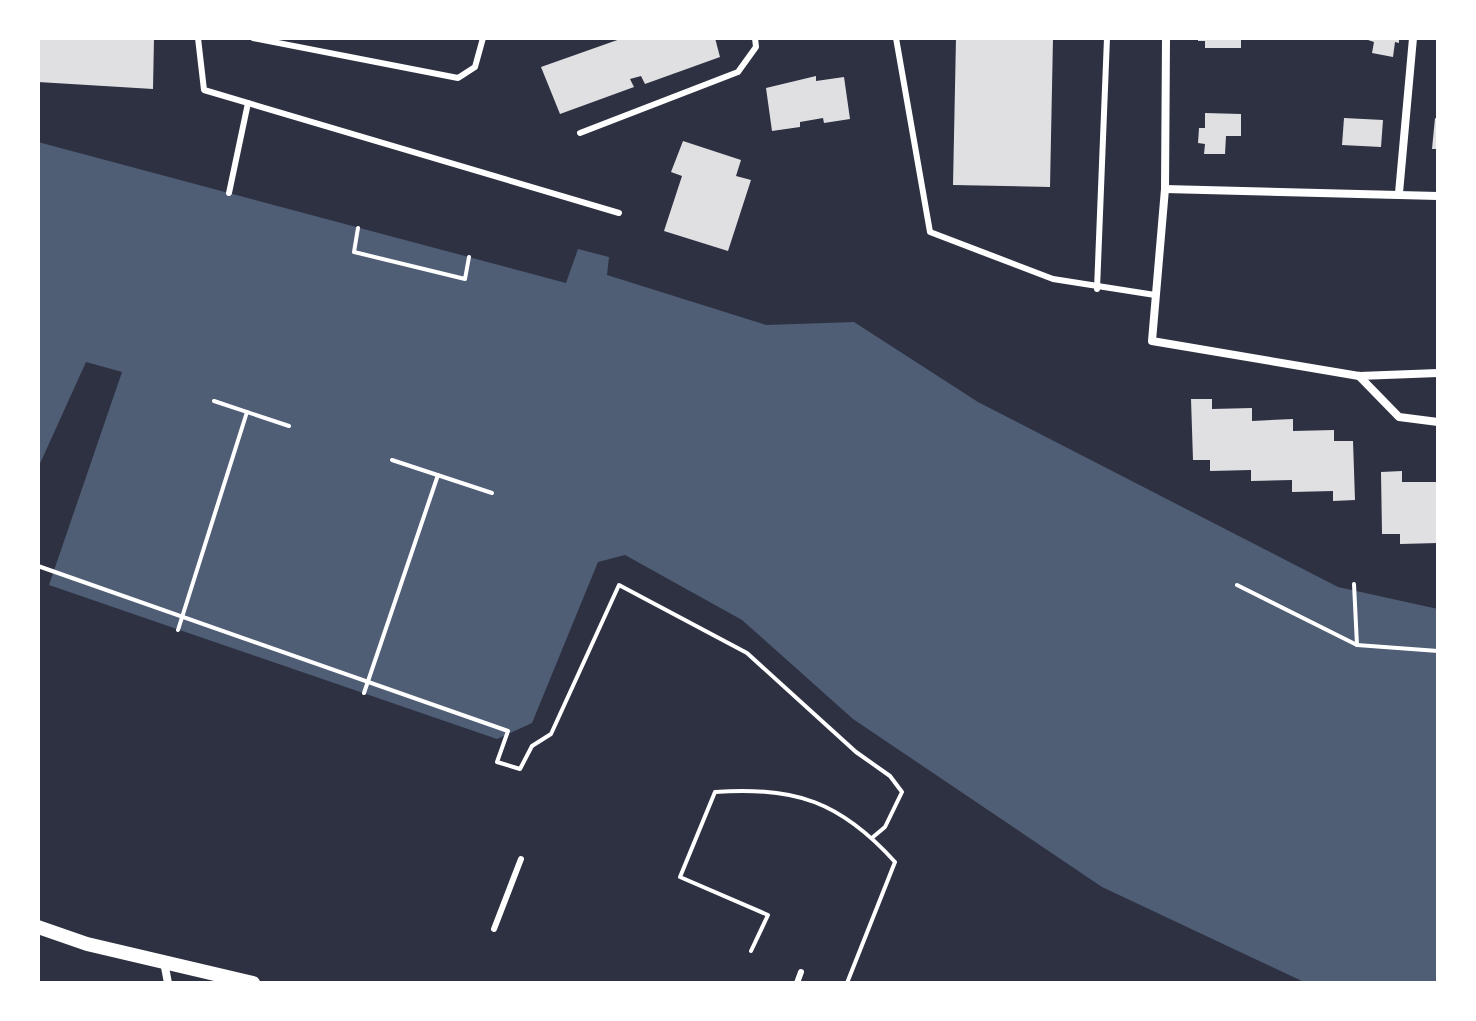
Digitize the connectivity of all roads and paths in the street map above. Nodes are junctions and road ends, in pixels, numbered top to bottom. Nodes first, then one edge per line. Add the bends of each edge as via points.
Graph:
1 (198, 38) edge
2 (253, 38) edge
3 (483, 38) edge
4 (755, 38) edge
5 (896, 38) edge
6 (1107, 38) edge
7 (1166, 38) edge
8 (1413, 38) edge
9 (248, 103) junction
10 (580, 133) dead end
11 (1165, 189) junction
12 (229, 193) dead end
13 (1399, 193) junction
14 (1438, 196) edge
15 (619, 213) dead end
16 (358, 228) dead end
17 (469, 257) dead end
18 (1097, 289) junction
19 (1155, 295) junction
20 (1438, 373) edge
21 (1359, 376) junction
22 (214, 401) dead end
23 (247, 412) junction
24 (1438, 422) edge
25 (289, 426) dead end
26 (392, 460) dead end
27 (438, 475) junction
28 (492, 493) dead end
29 (38, 566) edge
30 (1354, 584) dead end
31 (1237, 585) dead end
32 (181, 617) junction
33 (178, 630) dead end
34 (1357, 645) junction
35 (1438, 651) edge
36 (368, 683) junction
37 (364, 693) dead end
38 (873, 837) junction
39 (521, 859) dead end
40 (38, 927) edge
41 (494, 929) dead end
42 (751, 951) dead end
43 (164, 961) junction
44 (801, 972) dead end
45 (168, 983) edge
46 (253, 983) edge
47 (797, 983) edge
48 (847, 983) edge

1 - 9 lane via 204,90
2 - 3 lane via 458,78 475,67
4 - 10 lane via 756,47 738,72
5 - 18 lane via 930,232 1053,279
6 - 18 lane
7 - 11 street
8 - 13 street
9 - 12 lane
9 - 15 lane
11 - 13 street
11 - 19 street
13 - 14 street
16 - 17 path via 354,252 465,279
18 - 19 lane
19 - 21 street via 1152,341
20 - 21 street
21 - 24 street via 1399,417
22 - 23 path
23 - 25 path
23 - 32 path
26 - 27 path
27 - 28 path
27 - 36 path
29 - 32 path
30 - 34 path
31 - 34 path
32 - 33 path
32 - 36 path
34 - 35 path
36 - 37 path
36 - 38 path via 508,731 497,762 520,769 532,746 551,734 619,585 747,653 890,776 902,792 885,827
38 - 42 path via 839,811 793,793 715,792 680,877 768,915
38 - 48 path via 895,862
39 - 41 lane
40 - 43 street
43 - 45 street
43 - 46 street
44 - 47 lane

